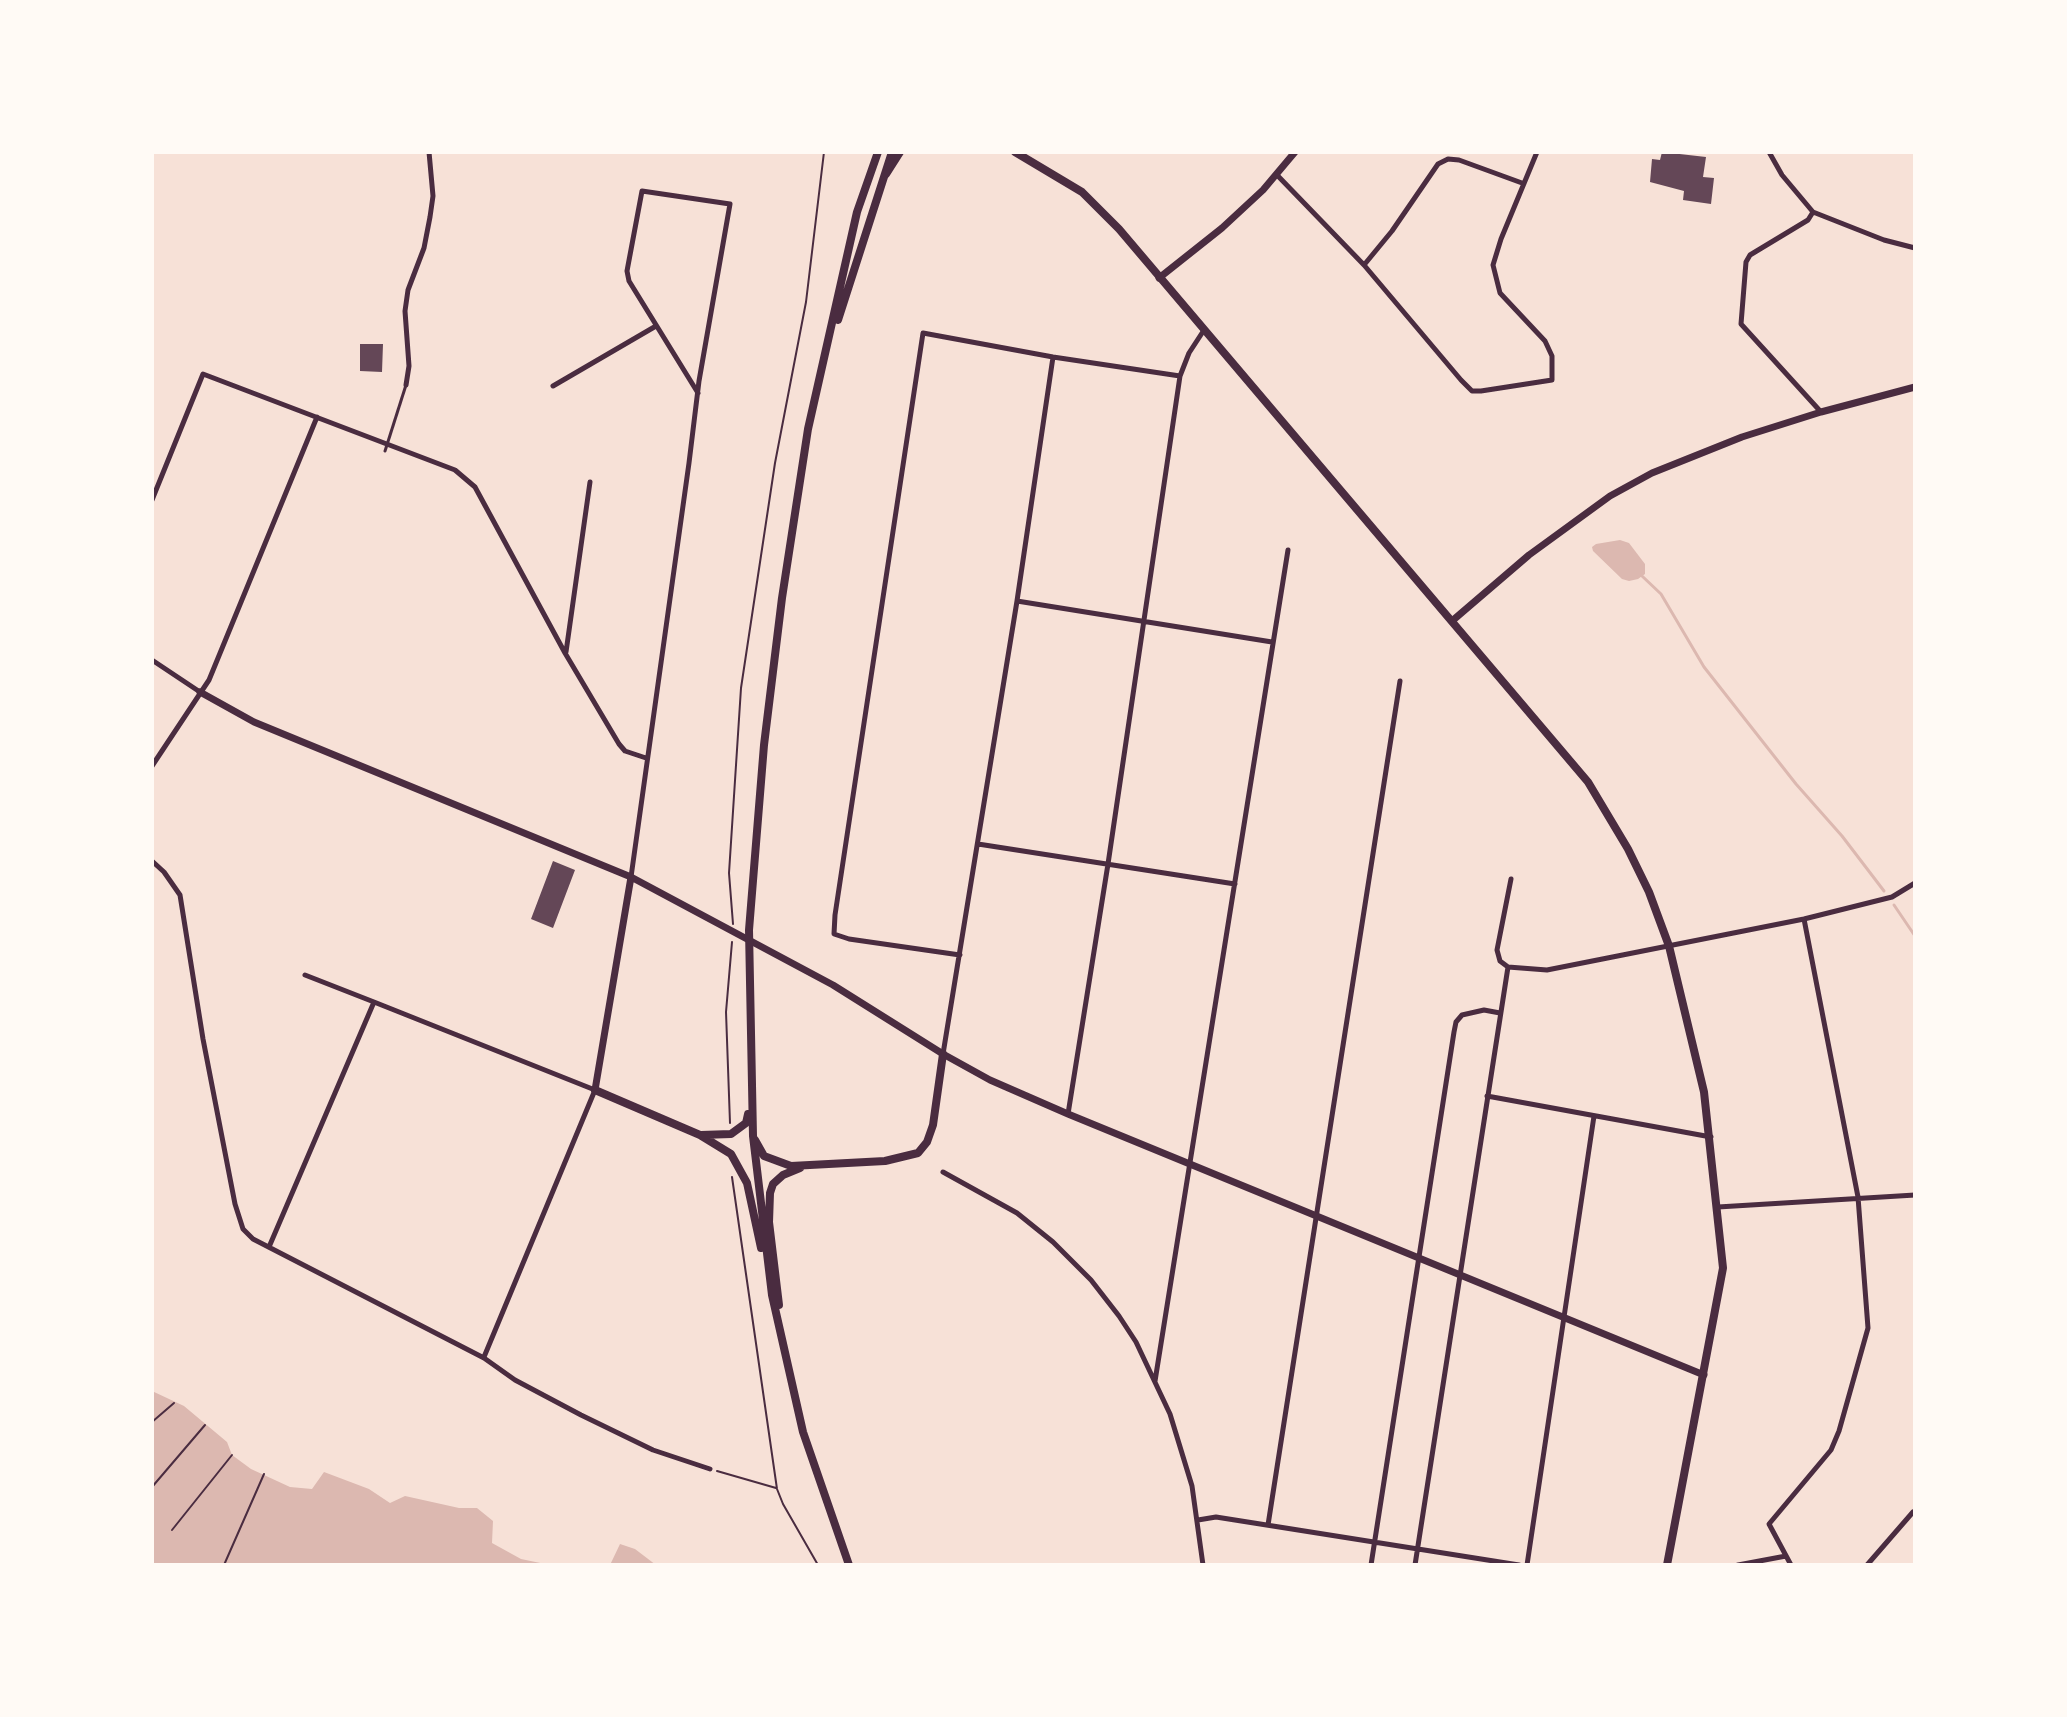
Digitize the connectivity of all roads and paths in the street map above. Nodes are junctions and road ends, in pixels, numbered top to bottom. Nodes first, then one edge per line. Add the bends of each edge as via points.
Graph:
1 (429, 152) edge
2 (877, 152) edge
3 (892, 152) edge
4 (900, 152) edge
5 (1015, 152) edge
6 (1295, 152) edge
7 (1537, 152) edge
8 (1769, 152) edge
9 (1277, 175) junction
10 (883, 178) junction
11 (1523, 183) junction
12 (1813, 212) junction
13 (1915, 248) edge
14 (1364, 265) junction
15 (1159, 278) junction
16 (656, 326) junction
17 (1204, 330) junction
18 (1053, 357) junction
19 (826, 359) junction
20 (1180, 376) junction
21 (406, 385) joint
22 (553, 386) dead end
23 (1915, 387) edge
24 (698, 393) junction
25 (1821, 412) junction
26 (317, 417) junction
27 (386, 448) junction
28 (590, 482) dead end
29 (152, 500) edge
30 (1288, 550) dead end
31 (1017, 601) junction
32 (1452, 621) junction
33 (1144, 622) junction
34 (1272, 642) junction
35 (565, 653) junction
36 (152, 660) edge
37 (1400, 681) dead end
38 (200, 692) junction
39 (646, 758) junction
40 (152, 766) edge
41 (978, 844) junction
42 (152, 861) edge
43 (1108, 864) junction
44 (631, 877) junction
45 (1511, 879) dead end
46 (1915, 883) edge
47 (1235, 884) junction
48 (1804, 919) junction
49 (1669, 946) junction
50 (960, 955) junction
51 (1508, 967) junction
52 (305, 975) dead end
53 (374, 1002) junction
54 (1500, 1013) junction
55 (943, 1054) junction
56 (595, 1090) junction
57 (1487, 1096) junction
58 (751, 1103) junction
59 (1068, 1114) junction
60 (1594, 1116) junction
61 (700, 1135) junction
62 (753, 1136) junction
63 (1711, 1137) junction
64 (813, 1165) junction
65 (1191, 1165) junction
66 (943, 1172) dead end
67 (1915, 1195) edge
68 (1858, 1197) junction
69 (1718, 1207) junction
70 (1316, 1215) junction
71 (269, 1247) junction
72 (1419, 1258) junction
73 (1460, 1275) junction
74 (772, 1295) junction
75 (1564, 1318) junction
76 (782, 1330) junction
77 (484, 1358) junction
78 (1704, 1375) junction
79 (1155, 1381) junction
80 (174, 1403) dead end
81 (152, 1422) edge
82 (205, 1425) dead end
83 (232, 1455) dead end
84 (710, 1469) joint
85 (264, 1474) dead end
86 (152, 1487) edge
87 (1913, 1512) edge
88 (1198, 1520) junction
89 (1268, 1525) junction
90 (172, 1530) dead end
91 (1375, 1543) junction
92 (1417, 1550) junction
93 (1786, 1556) junction
94 (224, 1565) edge
95 (818, 1565) edge
96 (849, 1565) edge
97 (1203, 1565) edge
98 (1371, 1565) edge
99 (1415, 1565) edge
100 (1519, 1565) edge
101 (1527, 1565) edge
102 (1667, 1565) edge
103 (1738, 1565) edge
104 (1791, 1565) edge
105 (1867, 1565) edge

1 - 21 street via 433,196 424,248 408,290
2 - 19 main road via 854,225
3 - 10 main road
4 - 10 main road
5 - 15 main road via 1093,200
6 - 9 street
7 - 11 street
8 - 12 street
9 - 14 street
9 - 15 street
10 - 19 main road
11 - 14 street via 1459,160 1438,164
11 - 14 street via 1493,265 1500,293 1545,341 1552,356 1552,380 1472,391
12 - 13 street
12 - 25 street via 1750,255 1741,324
15 - 17 main road
16 - 22 street
16 - 24 street
16 - 24 street via 627,271 642,191 730,204
17 - 20 street
17 - 32 main road
18 - 20 street
18 - 31 street
18 - 50 street via 923,333 834,934
19 - 58 main road via 808,429 764,745 749,930
20 - 33 street
21 - 27 lane
23 - 25 street
24 - 39 street
25 - 32 street via 1697,454 1610,496
26 - 27 street
26 - 29 street via 203,374
26 - 38 street
27 - 35 street via 469,479
28 - 35 street
30 - 34 street
31 - 33 street
31 - 41 street
32 - 49 main road via 1588,782 1628,849
33 - 34 street
33 - 43 street
34 - 47 street
35 - 39 street via 619,744
36 - 38 street
37 - 70 street
38 - 40 street
38 - 44 street via 254,722
39 - 44 street
41 - 43 street
41 - 50 street
42 - 71 street via 180,895 239,1221 253,1239
43 - 47 street
43 - 59 street
44 - 55 street via 833,985
44 - 56 street
45 - 51 street via 1497,950
46 - 48 street via 1892,897
47 - 65 street
48 - 49 street
48 - 68 street
49 - 51 street via 1547,970
49 - 63 main road
50 - 55 street
51 - 54 street
52 - 53 street
53 - 56 street
53 - 71 street
54 - 57 street
54 - 72 street via 1473,1011 1456,1022
55 - 59 street
55 - 64 main road via 933,1125 918,1153 885,1161
56 - 61 main road
56 - 77 street
57 - 60 street
57 - 73 street
58 - 61 main road via 741,1129
58 - 62 main road
59 - 65 street
60 - 63 street
60 - 75 street
61 - 74 main road via 739,1164
62 - 64 main road via 764,1156 776,1162
62 - 74 main road
63 - 69 main road
64 - 76 main road via 783,1175 770,1193
65 - 70 street
65 - 79 street
66 - 79 street via 1017,1213 1053,1242 1119,1316
67 - 68 street
68 - 69 street
68 - 93 street via 1868,1328 1831,1450 1769,1524
69 - 78 main road via 1723,1268
70 - 72 street
70 - 89 street
71 - 77 street
72 - 73 street
72 - 91 street
73 - 75 street
73 - 92 street
74 - 76 main road
75 - 78 street
75 - 101 street
76 - 96 main road via 803,1432
77 - 84 street via 625,1437
78 - 102 main road
79 - 88 street via 1180,1446
80 - 81 path
82 - 86 path
83 - 90 path
84 - 95 path via 777,1489
85 - 94 path
87 - 105 street
88 - 89 street via 1216,1517
88 - 97 street
89 - 91 street
91 - 92 street
91 - 98 street
92 - 99 street
92 - 100 street
93 - 103 street
93 - 104 street

